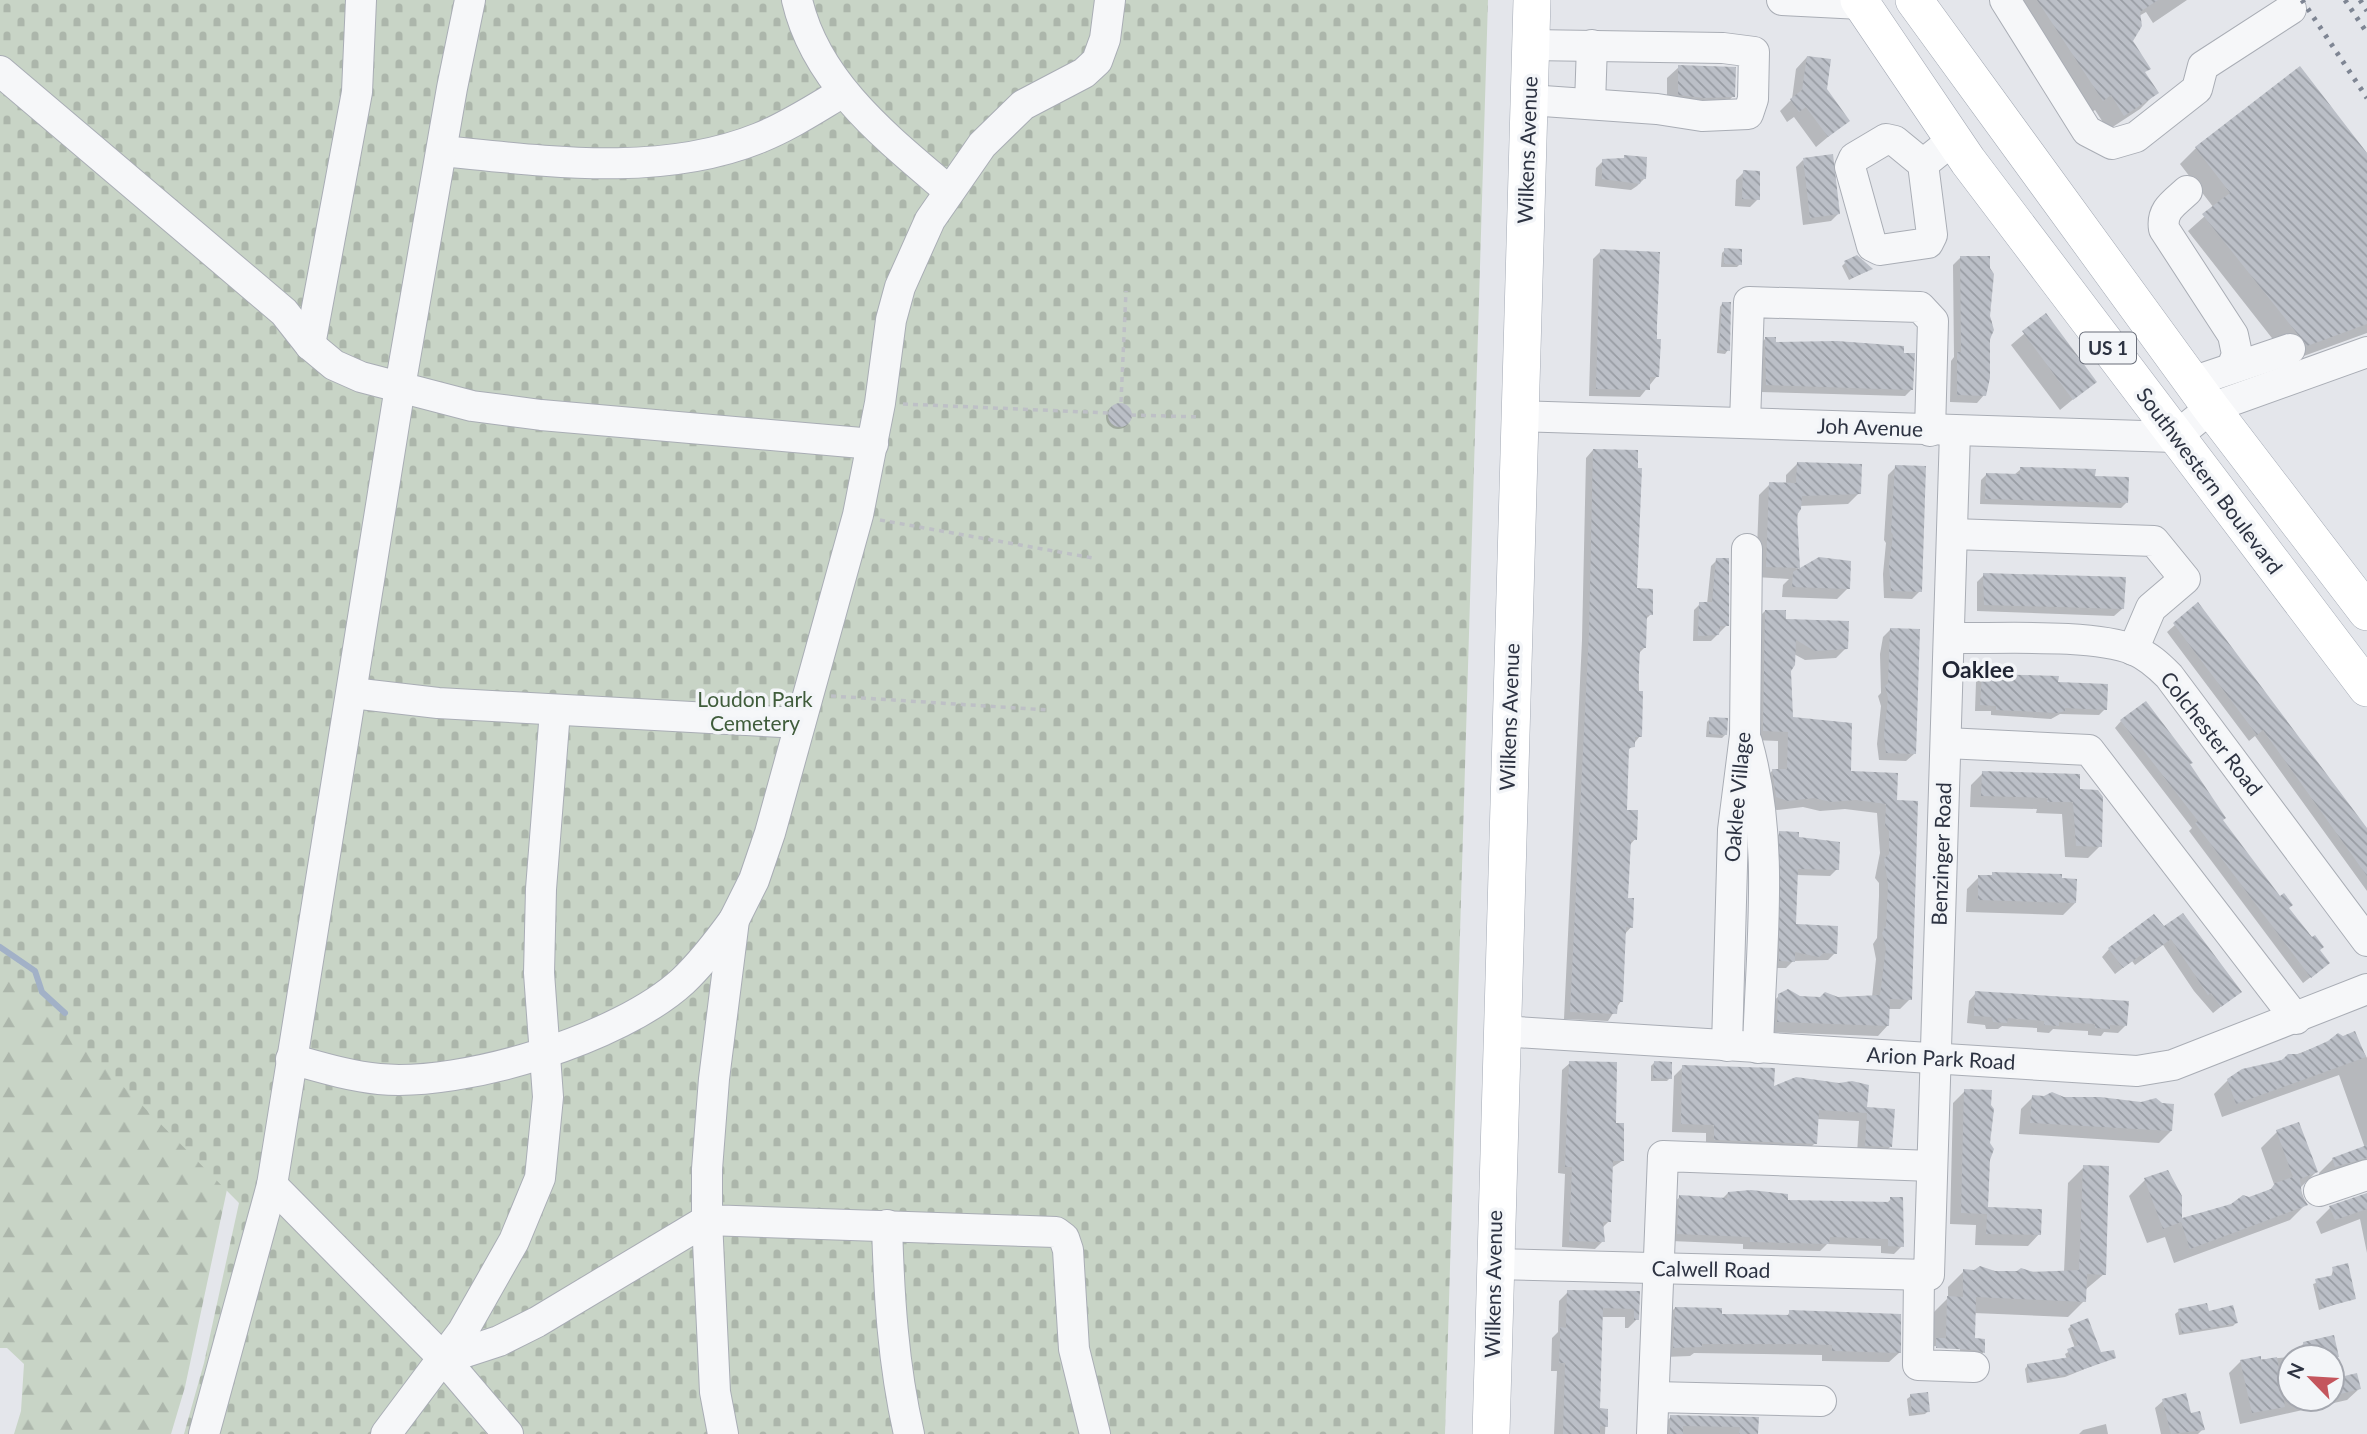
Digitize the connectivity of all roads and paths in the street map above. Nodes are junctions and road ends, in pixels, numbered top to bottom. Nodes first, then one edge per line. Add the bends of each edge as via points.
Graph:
1 (361, 0) edge
2 (470, 0) edge
3 (797, 0) edge
4 (1110, 0) edge
5 (1532, 0) edge
6 (1782, 0) edge
7 (1914, 0) edge
8 (2005, 0) edge
9 (1860, 2) edge
10 (2291, 9) dead end
11 (1531, 45) junction
12 (1592, 46) junction
13 (0, 71) edge
14 (843, 92) junction
15 (1529, 100) junction
16 (1590, 104) junction
17 (1953, 140) junction
18 (442, 151) junction
19 (1923, 164) dead end
20 (948, 190) junction
21 (2187, 191) dead end
22 (1126, 291) dead end
23 (310, 345) junction
24 (2290, 349) dead end
25 (2367, 352) edge
26 (2232, 368) junction
27 (400, 387) junction
28 (2202, 395) junction
29 (1121, 402) dead end
30 (880, 403) junction
31 (1109, 413) dead end
32 (1131, 415) dead end
33 (1519, 416) junction
34 (1201, 417) dead end
35 (1745, 423) junction
36 (1943, 431) junction
37 (2175, 437) junction
38 (873, 444) junction
39 (858, 515) junction
40 (1952, 534) junction
41 (1747, 549) dead end
42 (1093, 558) dead end
43 (2367, 612) edge
44 (1949, 638) junction
45 (2133, 650) junction
46 (2367, 688) edge
47 (352, 693) junction
48 (808, 693) junction
49 (1048, 710) dead end
50 (555, 711) junction
51 (800, 723) junction
52 (1745, 735) junction
53 (1946, 743) junction
54 (734, 920) junction
55 (2367, 941) edge
56 (2367, 989) edge
57 (2296, 1019) junction
58 (1500, 1031) junction
59 (1727, 1046) junction
60 (1758, 1048) junction
61 (544, 1053) junction
62 (1936, 1058) junction
63 (291, 1059) junction
64 (1933, 1166) junction
65 (2367, 1175) edge
66 (272, 1185) junction
67 (2319, 1191) dead end
68 (707, 1220) junction
69 (887, 1224) junction
70 (1494, 1264) junction
71 (1659, 1269) junction
72 (1924, 1275) junction
73 (444, 1359) junction
74 (1974, 1367) dead end
75 (1654, 1397) junction
76 (1821, 1401) dead end
77 (204, 1434) edge
78 (386, 1434) edge
79 (508, 1434) edge
80 (723, 1434) edge
81 (909, 1434) edge
82 (1095, 1434) edge
83 (1491, 1434) edge
84 (1652, 1434) edge

1 - 23 street via 357,92
2 - 18 street
3 - 14 street via 802,21
4 - 20 street via 1097,61 1084,73 1023,105 982,145
5 - 11 main road, Wilkens Avenue
6 - 9 street
7 - 28 main road, US 1
8 - 10 street via 2087,131 2112,144 2136,137 2197,89 2203,66
9 - 17 main road, Southwestern Boulevard / US 1
11 - 12 street
11 - 15 main road, Wilkens Avenue
12 - 16 street
12 - 16 street via 1754,52 1753,99 1748,114 1702,116
13 - 23 street via 284,312
14 - 18 street via 758,138 678,159 573,162
14 - 20 street via 872,124
15 - 16 street
15 - 33 main road, Wilkens Avenue
17 - 19 street
17 - 37 main road, Southwestern Boulevard / US 1
18 - 27 street
20 - 30 street via 900,286
21 - 26 street via 2168,208 2162,219 2164,229 2233,335 2237,354
22 - 29 path
23 - 27 street via 334,365
24 - 26 street
25 - 28 street
26 - 28 street
27 - 38 street via 472,406 541,415
27 - 47 street
28 - 37 street
28 - 43 main road, US 1
30 - 31 path
30 - 38 street
32 - 34 path
33 - 35 street, Joh Avenue
33 - 58 main road, Wilkens Avenue
35 - 36 street, Joh Avenue
35 - 36 street, Benzinger Road via 1749,302 1920,307 1933,321
36 - 37 street, Joh Avenue
36 - 40 street, Benzinger Road
37 - 46 main road, Southwestern Boulevard / US 1
38 - 39 street
39 - 42 path
39 - 48 street
40 - 44 street, Benzinger Road
40 - 45 street via 2154,541 2185,579 2151,608
41 - 52 street, Oaklee Village
44 - 45 street, Colchester Road via 2098,642
44 - 53 street, Benzinger Road
45 - 55 street, Colchester Road via 2169,676
47 - 50 street
47 - 63 street
48 - 49 path
48 - 51 street
50 - 51 street
50 - 61 street via 541,889 539,973
51 - 54 street via 770,833
52 - 59 street, Oaklee Village via 1733,830
52 - 60 street via 1759,785 1764,829
53 - 57 street via 2089,750
53 - 62 street, Benzinger Road
54 - 61 street via 681,983 614,1025
54 - 68 street via 714,1079
56 - 57 street, Arion Park Road
57 - 62 street, Arion Park Road via 2153,1069
58 - 59 street, Arion Park Road
58 - 70 main road, Wilkens Avenue
59 - 60 street, Arion Park Road
60 - 62 street, Arion Park Road
61 - 63 street via 422,1079 344,1074
61 - 73 street via 548,1097 540,1178 514,1241
62 - 64 street, Benzinger Road
63 - 66 street
64 - 71 street via 1663,1156
64 - 72 street, Benzinger Road
65 - 67 street
66 - 73 street
66 - 77 street
68 - 69 street
68 - 73 street via 537,1322 499,1341
68 - 80 street via 715,1392
69 - 81 street via 897,1383
69 - 82 street via 1056,1232 1064,1238 1074,1349
70 - 71 street, Calwell Road
70 - 83 main road, Wilkens Avenue
71 - 72 street, Calwell Road
71 - 75 street
72 - 74 street, Benzinger Road via 1918,1365
73 - 78 street
73 - 79 street
75 - 76 street
75 - 84 street

